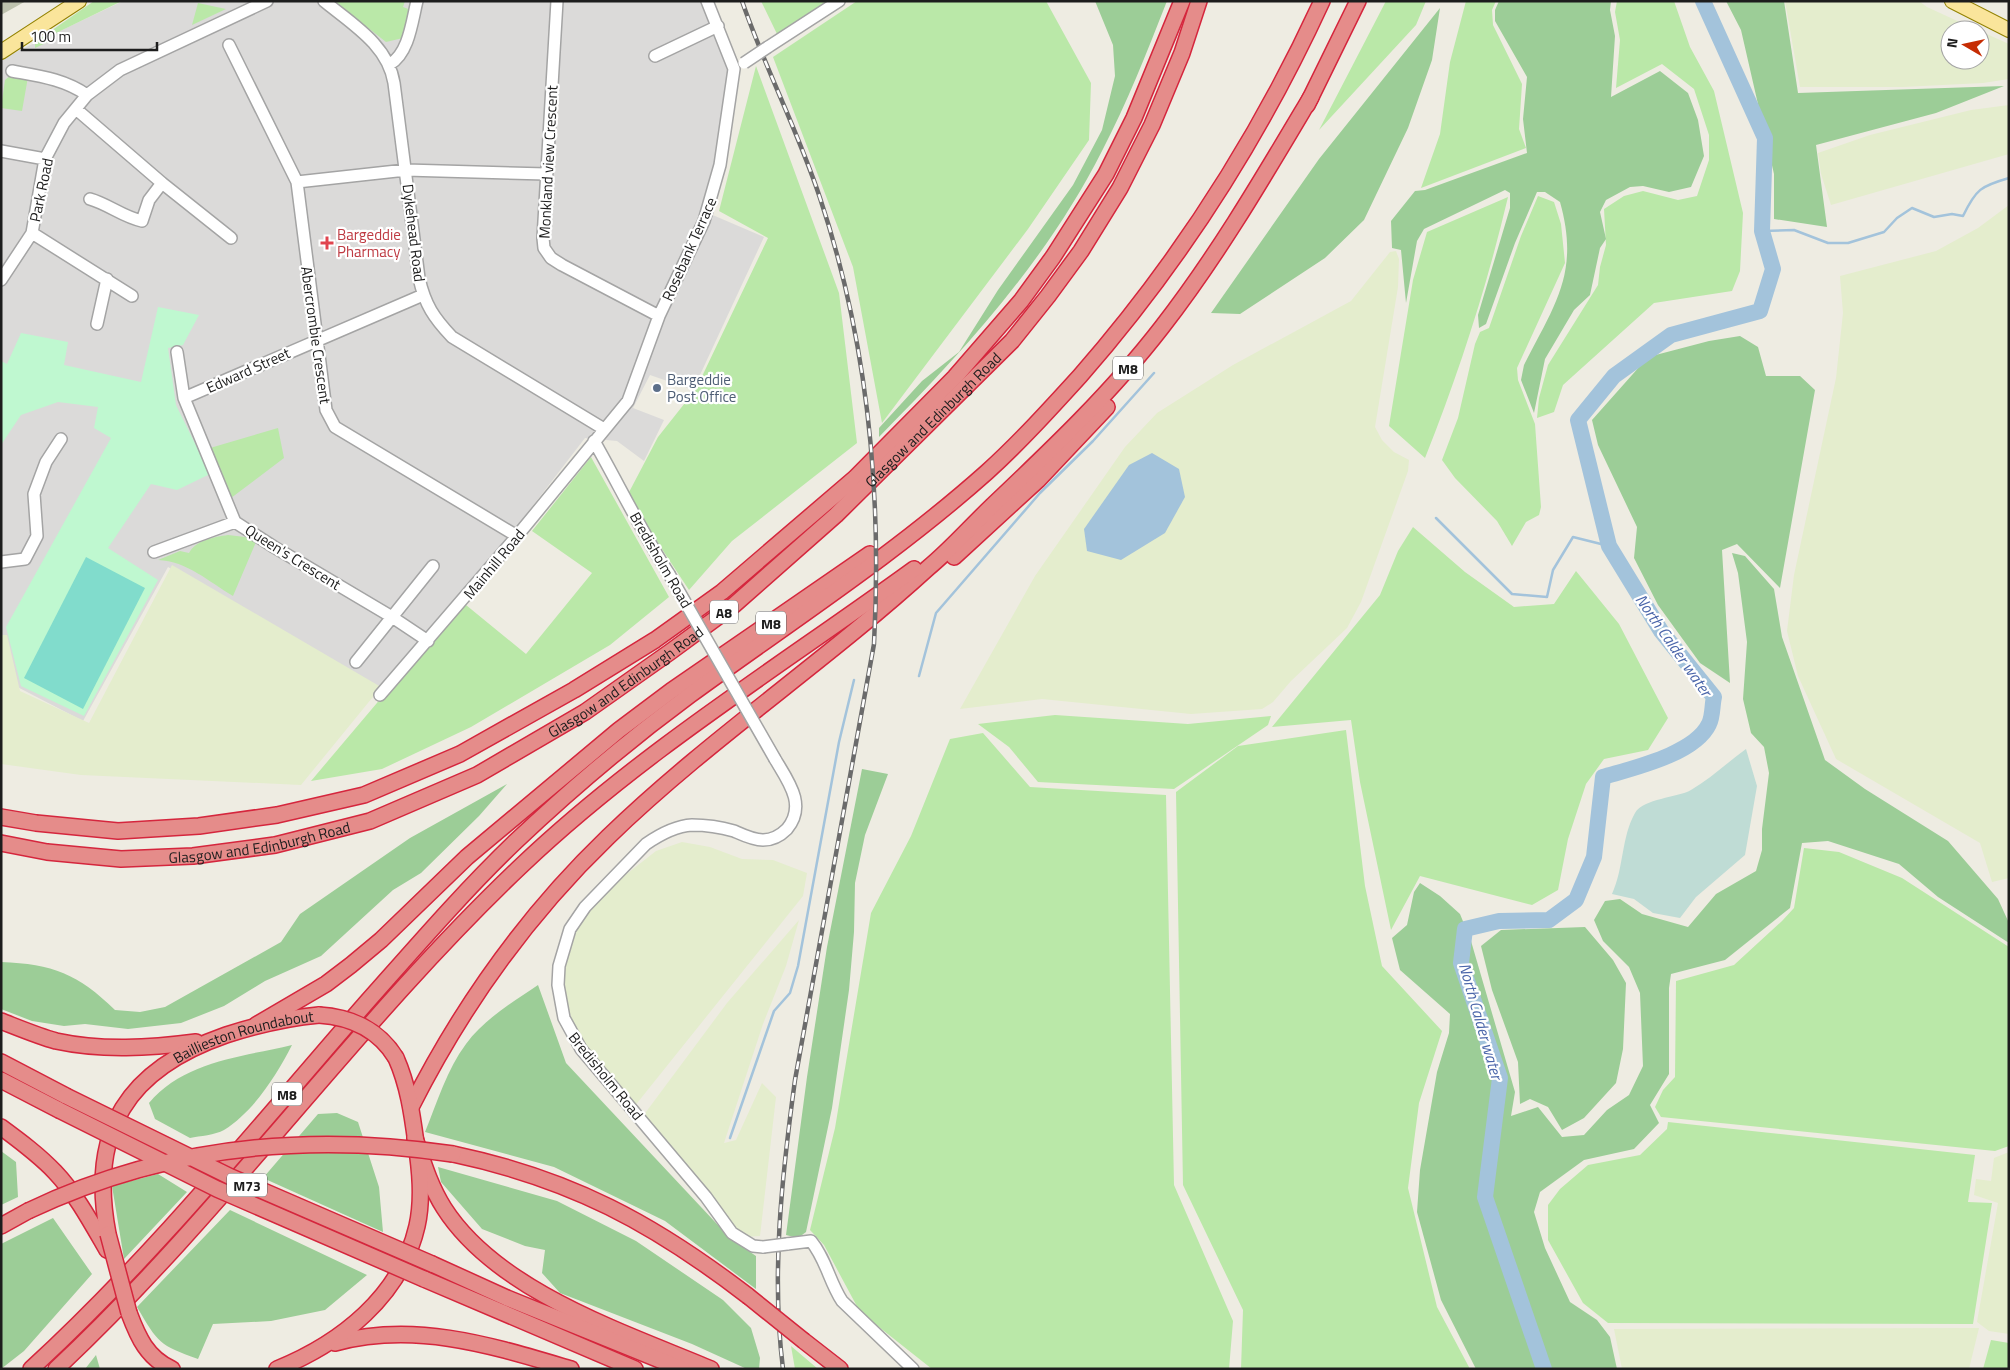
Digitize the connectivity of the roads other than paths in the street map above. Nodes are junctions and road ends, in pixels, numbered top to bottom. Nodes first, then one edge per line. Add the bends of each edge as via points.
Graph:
1 (79, 1) edge
2 (267, 1) edge
3 (324, 1) edge
4 (418, 1) edge
5 (557, 1) edge
6 (707, 1) edge
7 (839, 1) edge
8 (1182, 1) edge
9 (1199, 1) edge
10 (1322, 1) edge
11 (1358, 1) edge
12 (1952, 1) edge
13 (718, 26) junction
14 (2009, 30) edge
15 (228, 44) dead end
16 (1, 52) edge
17 (655, 56) dead end
18 (390, 64) junction
19 (739, 66) junction
20 (12, 71) dead end
21 (87, 95) junction
22 (1311, 97) junction
23 (76, 109) junction
24 (1, 152) edge
25 (45, 159) junction
26 (406, 170) junction
27 (546, 174) junction
28 (296, 182) junction
29 (162, 183) junction
30 (90, 199) dead end
31 (32, 233) junction
32 (231, 238) dead end
33 (107, 279) junction
34 (1, 280) edge
35 (423, 295) junction
36 (132, 296) dead end
37 (660, 316) junction
38 (97, 324) dead end
39 (1112, 339) junction
40 (316, 340) junction
41 (177, 352) dead end
42 (184, 398) junction
43 (604, 429) junction
44 (61, 439) dead end
45 (594, 441) junction
46 (991, 507) junction
47 (235, 522) junction
48 (518, 536) junction
49 (154, 552) dead end
50 (1, 562) edge
51 (432, 566) dead end
52 (392, 617) junction
53 (428, 641) junction
54 (743, 657) junction
55 (356, 662) dead end
56 (380, 695) dead end
57 (734, 727) junction
58 (1, 817) edge
59 (1, 843) edge
60 (423, 900) junction
61 (1, 1022) edge
62 (256, 1025) junction
63 (217, 1039) junction
64 (1, 1062) edge
65 (1, 1080) edge
66 (411, 1107) junction
67 (1, 1127) edge
68 (416, 1138) junction
69 (1, 1226) edge
70 (104, 1235) junction
71 (326, 1345) junction
72 (31, 1369) edge
73 (56, 1369) edge
74 (172, 1369) edge
75 (277, 1369) edge
76 (571, 1369) edge
77 (635, 1369) edge
78 (682, 1369) edge
79 (710, 1369) edge
80 (840, 1369) edge
81 (913, 1369) edge

1 - 16 main road
2 - 21 street, Park Road via 120,70
3 - 18 street, Dykehead Road via 375,44
4 - 18 street via 404,46
5 - 27 street, Monkland view Crescent
6 - 13 street, Rosebank Terrace
7 - 19 street, bridge
8 - 58 highway, Glasgow and Edinburgh Road / A8 via 1134,118 1106,174 1068,236 1021,301 955,377 855,478 722,592 655,640 460,754 364,795 278,816 199,826 118,831
9 - 59 highway, Glasgow and Edinburgh Road / A8 via 1168,89 1120,188 1081,250 1024,326 836,516 734,605 585,712 477,775 370,821 275,845 193,856 121,858 47,852
10 - 39 highway, M8 via 1229,177 1165,272
11 - 22 highway, M8
12 - 14 main road
13 - 17 street
13 - 19 street, Rosebank Terrace
15 - 28 street, Abercrombie Crescent
18 - 26 street, Dykehead Road
19 - 37 street, Rosebank Terrace via 713,197
20 - 21 street via 57,79
21 - 23 street, Park Road
22 - 46 highway, M8 via 1244,210 1161,328 1083,418
22 - 57 highway, M8 via 1250,215 1220,261 1168,335 1085,433 1021,497 882,618
23 - 25 street, Park Road via 64,122
23 - 29 street
24 - 25 street
25 - 31 street, Park Road
26 - 27 street
26 - 28 street
26 - 35 street, Dykehead Road
27 - 37 street, Monkland view Crescent via 543,238 544,248 551,258
28 - 40 street, Abercrombie Crescent
29 - 30 street via 149,200 142,221 130,219 104,203
29 - 32 street
31 - 33 street
31 - 34 street, Park Road
33 - 36 street
33 - 38 street
35 - 40 street, Edward Street
35 - 43 street, Dykehead Road via 433,316 452,337
37 - 43 street, Rosebank Terrace via 628,402
39 - 54 highway, M8 via 1044,416 988,471 844,587
39 - 60 highway, M8 via 1038,412 946,495 847,571 619,730 467,857
40 - 42 street, Edward Street
40 - 48 street, Abercrombie Crescent via 326,410 335,427
41 - 42 street, Queen's Crescent
42 - 47 street, Queen's Crescent
43 - 45 street, Mainhill Road
44 - 50 street via 46,462 34,494 37,536 25,559
45 - 48 street, Mainhill Road
45 - 81 street, Bredisholm Road, bridge via 627,498 645,538 669,574 795,794 796,802 794,818 785,831 764,840 723,828 693,825 672,830 646,844 578,916 564,942 558,985 564,1018 581,1050 732,1233 752,1246 811,1241 824,1260 834,1289 842,1301
46 - 57 highway, M8 via 930,568
46 - 73 highway, M8 via 918,566 655,754 523,864 431,956 177,1247
47 - 49 street
47 - 52 street, Queen's Crescent
48 - 53 street, Mainhill Road
51 - 52 street
52 - 53 street, Queen's Crescent
52 - 55 street
53 - 56 street, Mainhill Road
54 - 60 highway, M8 via 630,732
54 - 72 highway, M8 via 634,738 514,844 404,960 201,1195 75,1328
57 - 66 highway, M8 via 606,838 533,919 471,1004
60 - 62 highway, M8 via 381,940 326,984
61 - 63 highway via 56,1040 106,1048 163,1046
62 - 63 highway, Baillieston Roundabout / M8
62 - 66 highway, Baillieston Roundabout / M8, bridge via 319,1015 343,1018 365,1027 382,1039 396,1058
63 - 70 highway, Baillieston Roundabout / M8 via 160,1066 136,1089 120,1114 103,1170
64 - 78 highway, M73, bridge via 230,1177 534,1310
65 - 77 highway, M73, bridge via 217,1189
66 - 68 highway, Baillieston Roundabout / M8
67 - 70 highway via 56,1173
68 - 71 highway, Baillieston Roundabout / M8 via 420,1208 408,1254 397,1276 374,1305 354,1325
68 - 79 highway via 426,1171 445,1209 469,1238 498,1264 555,1300 597,1321
69 - 80 highway, bridge via 65,1195 134,1171 229,1150 330,1143 382,1145 454,1154 543,1178 628,1215 700,1260
70 - 74 highway, Baillieston Roundabout / M8, bridge via 129,1313 144,1347
71 - 75 highway, Baillieston Roundabout / M8
71 - 76 highway via 393,1333 425,1334 482,1344

